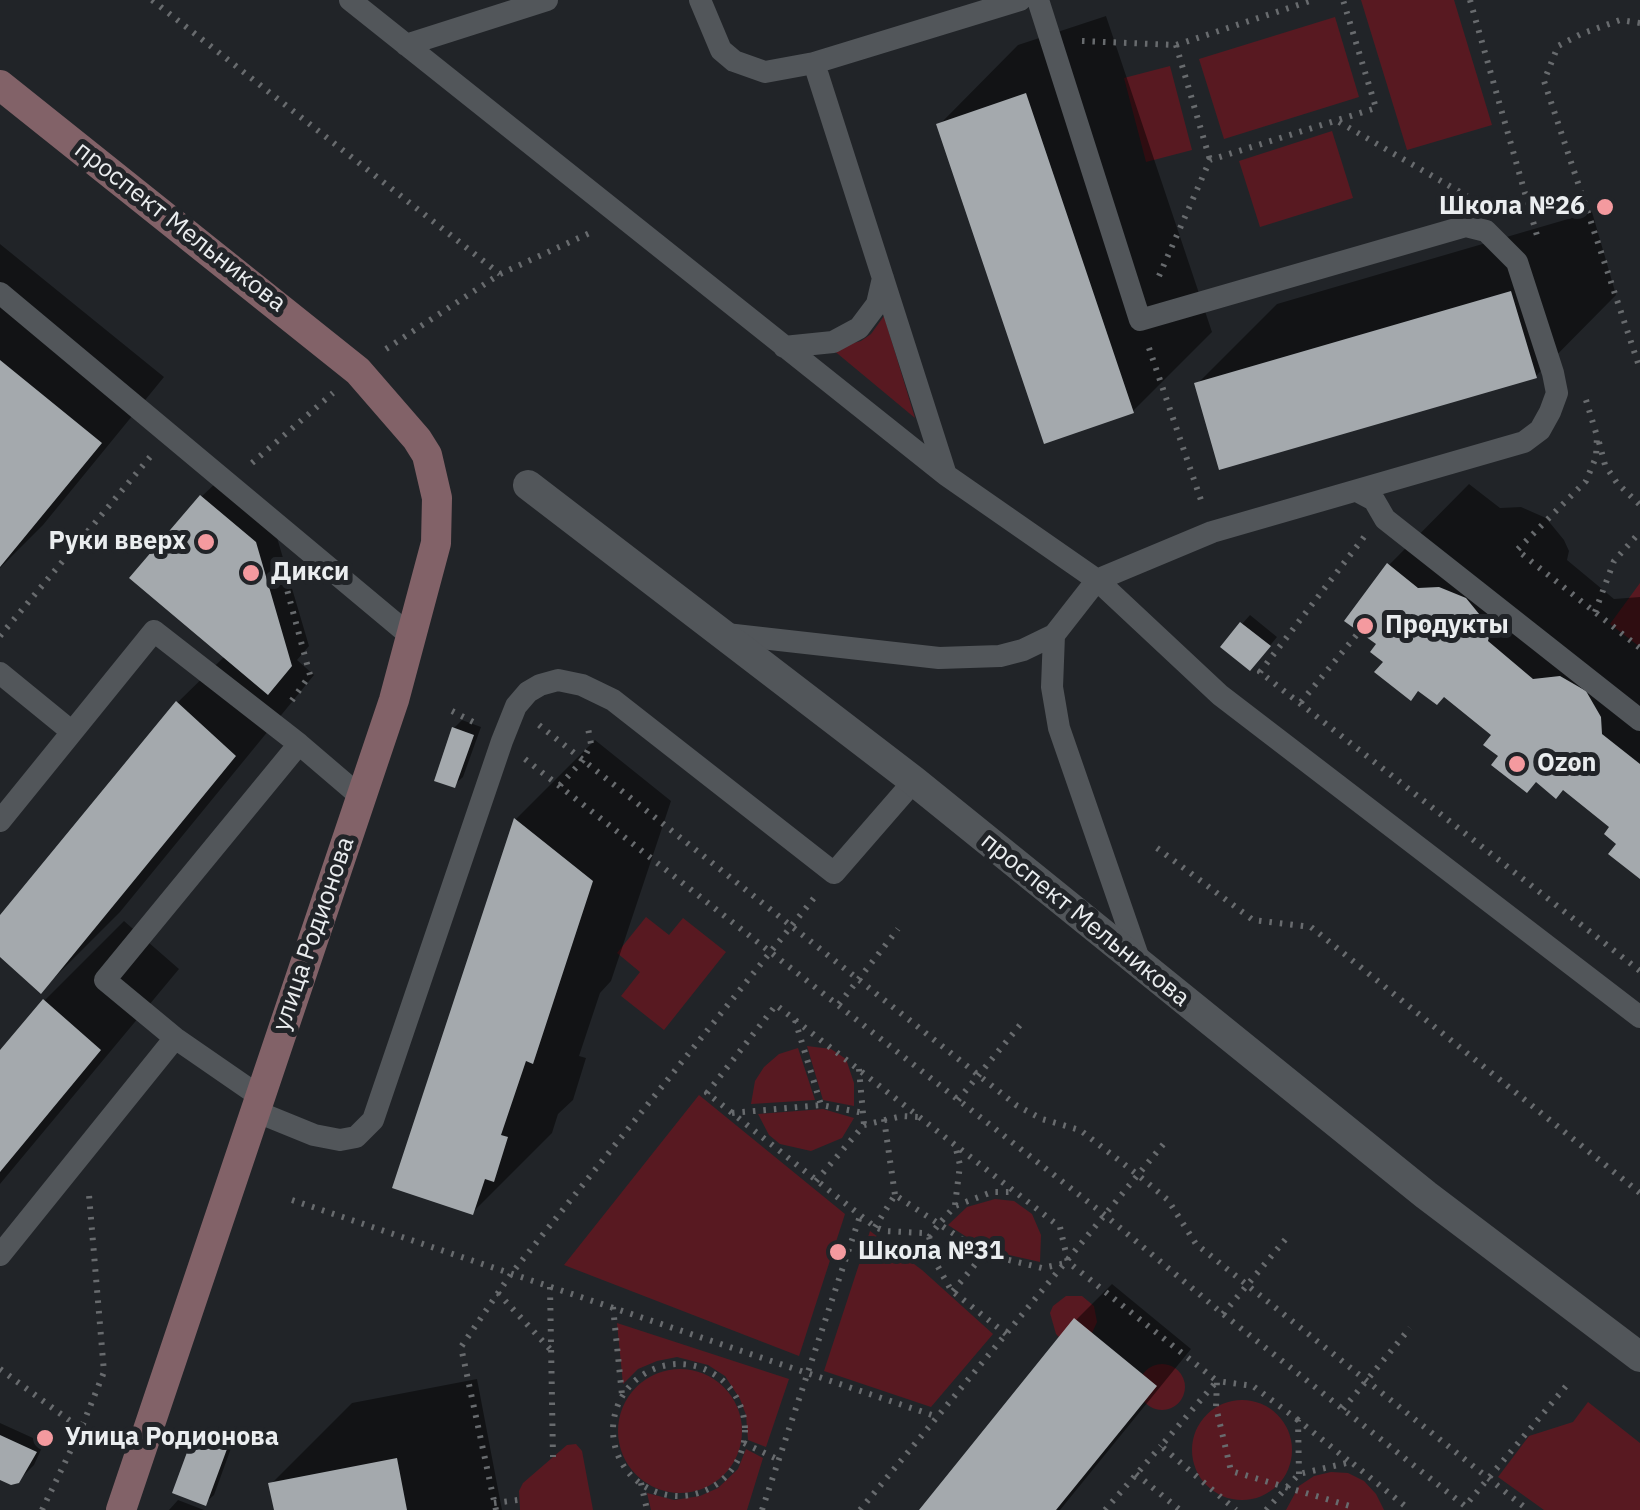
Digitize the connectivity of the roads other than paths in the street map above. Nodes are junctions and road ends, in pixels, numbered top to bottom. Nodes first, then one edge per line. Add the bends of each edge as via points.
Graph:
1 (350, 0) edge
2 (547, 0) edge
3 (700, 0) edge
4 (1020, 0) edge
5 (1038, 0) edge
6 (406, 45) junction
7 (814, 63) junction
8 (0, 85) edge
9 (883, 278) junction
10 (0, 293) edge
11 (784, 347) junction
12 (358, 371) joint
13 (946, 475) junction
14 (528, 485) dead end
15 (1359, 492) junction
16 (1097, 580) junction
17 (726, 634) junction
18 (1054, 635) junction
19 (413, 638) junction
20 (0, 673) edge
21 (1640, 720) edge
22 (71, 731) junction
23 (299, 744) junction
24 (914, 780) junction
25 (361, 798) junction
26 (0, 822) edge
27 (1141, 965) junction
28 (1640, 1017) edge
29 (175, 1038) junction
30 (257, 1104) junction
31 (0, 1254) edge
32 (1640, 1357) edge
33 (122, 1510) edge

1 - 6 lane
2 - 6 lane
3 - 7 lane via 713,37 734,61 765,72
4 - 7 lane
5 - 15 lane via 1140,320 1466,226 1486,231 1517,262 1557,393 1540,430 1524,442
6 - 11 lane
7 - 9 lane
8 - 12 street, проспект Мельникова
9 - 11 lane via 877,304 858,328 832,342
9 - 13 lane
10 - 19 lane
11 - 13 lane
12 - 19 street, улица Родионова via 417,439 434,478 439,522
13 - 16 lane
14 - 17 street, проспект Мельникова
15 - 16 lane via 1212,532
15 - 21 lane
16 - 18 lane
16 - 28 lane via 1220,695
17 - 18 lane via 939,658 1000,656
17 - 24 street, проспект Мельникова
18 - 27 lane via 1059,728
19 - 25 street, улица Родионова
20 - 22 lane
22 - 23 lane via 154,631
22 - 26 lane
23 - 25 lane
23 - 29 lane via 104,980
24 - 27 street, проспект Мельникова
24 - 30 lane via 834,874 612,700 582,685 540,685 516,706 502,741 373,1120 356,1137 340,1140 314,1135
25 - 30 street, улица Родионова
27 - 32 street, проспект Мельникова
29 - 30 lane
29 - 31 lane
30 - 33 street, улица Родионова

